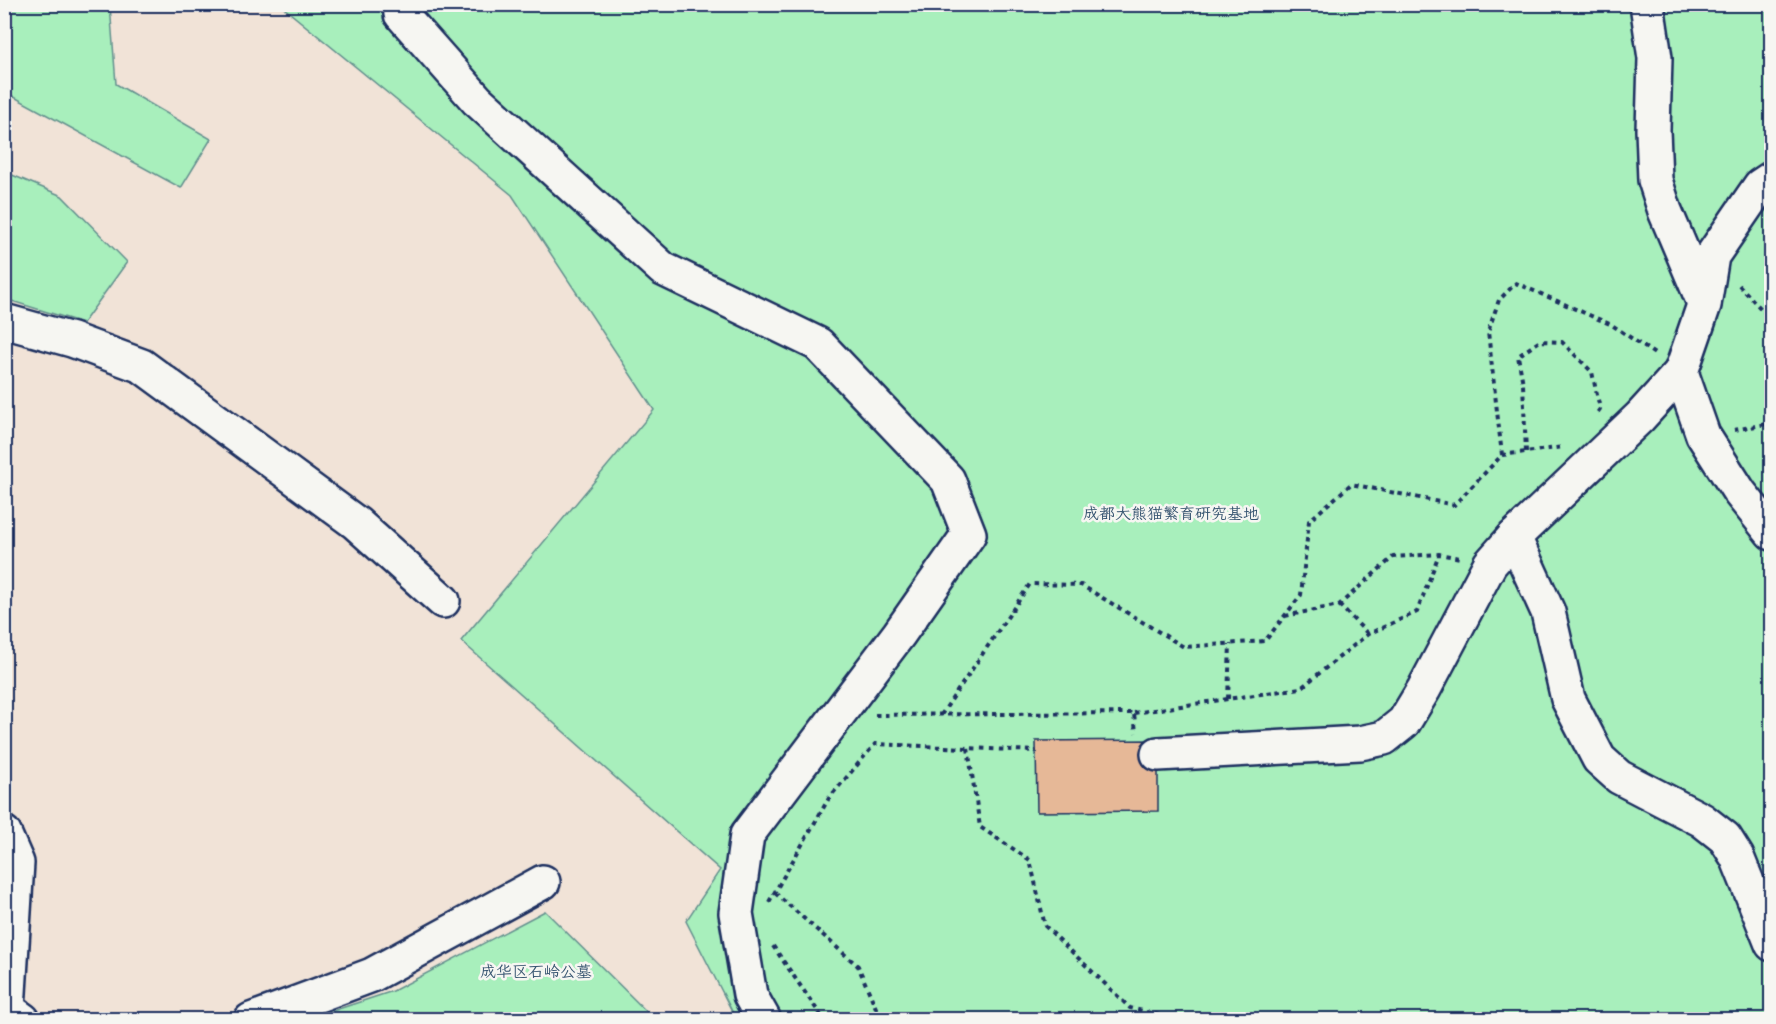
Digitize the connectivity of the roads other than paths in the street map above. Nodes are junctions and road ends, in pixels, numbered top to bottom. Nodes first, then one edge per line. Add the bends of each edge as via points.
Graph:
1 (400, 4) edge
2 (1647, 4) edge
3 (1772, 178) edge
4 (1704, 305) junction
5 (4, 321) edge
6 (1681, 372) junction
7 (1772, 533) edge
8 (1514, 537) junction
9 (443, 601) dead end
10 (1147, 747) road end
11 (4, 833) edge
12 (543, 882) dead end
13 (1772, 944) edge
14 (23, 1020) edge
15 (250, 1020) edge
16 (764, 1020) edge

1 - 16 street via 401,14 477,100 663,269 818,344 948,480 969,534 899,634 747,835 736,913 750,995
2 - 4 street via 1655,58 1655,180
3 - 4 street via 1760,186 1712,256
4 - 6 street
5 - 9 street via 72,340 142,366 356,523
6 - 7 street via 1703,435 1740,493
6 - 8 street via 1640,417
8 - 10 street via 1491,564 1404,722 1384,738 1360,742
8 - 13 street via 1548,612 1568,699 1599,759 1619,777 1702,820 1725,838 1737,857
11 - 14 street via 17,863 8,1009
12 - 15 street via 372,975

